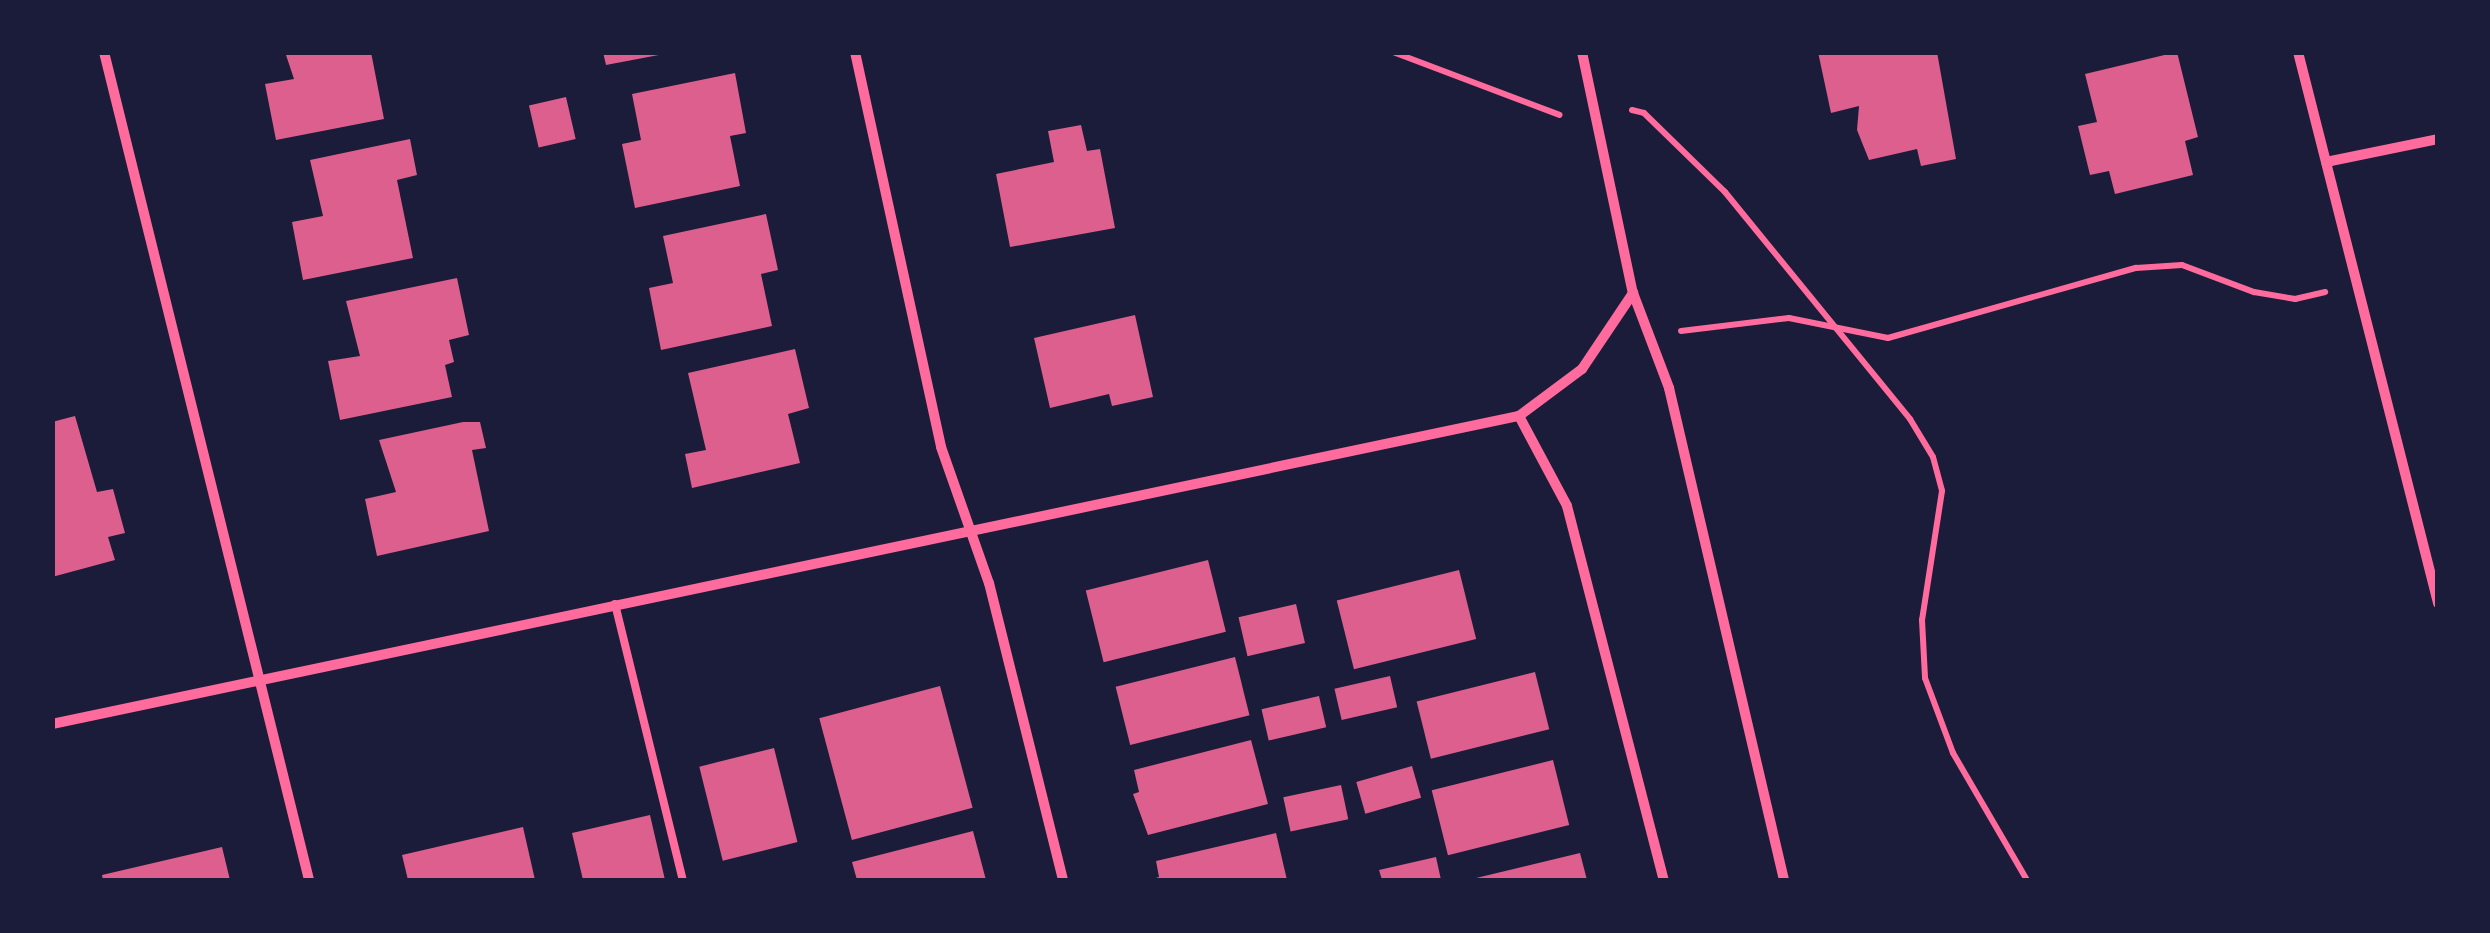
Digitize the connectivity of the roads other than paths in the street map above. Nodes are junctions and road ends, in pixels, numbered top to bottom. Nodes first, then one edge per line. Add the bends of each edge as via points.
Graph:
1 (104, 52) edge
2 (855, 52) edge
3 (1582, 52) edge
4 (2298, 52) edge
5 (2438, 139) edge
6 (2326, 162) junction
7 (1634, 293) junction
8 (1519, 416) junction
9 (970, 528) junction
10 (2438, 603) edge
11 (615, 604) junction
12 (260, 681) junction
13 (52, 724) edge
14 (309, 880) edge
15 (683, 880) edge
16 (1063, 880) edge
17 (1664, 880) edge
18 (1784, 880) edge

1 - 12 street
2 - 9 street via 941,447
3 - 7 street
4 - 6 street
5 - 6 street
6 - 10 street
7 - 8 street via 1582,370
7 - 18 street via 1669,388
8 - 9 street
8 - 17 street via 1567,506
9 - 11 street
9 - 16 street
11 - 12 street
11 - 15 lane
12 - 13 street
12 - 14 street

